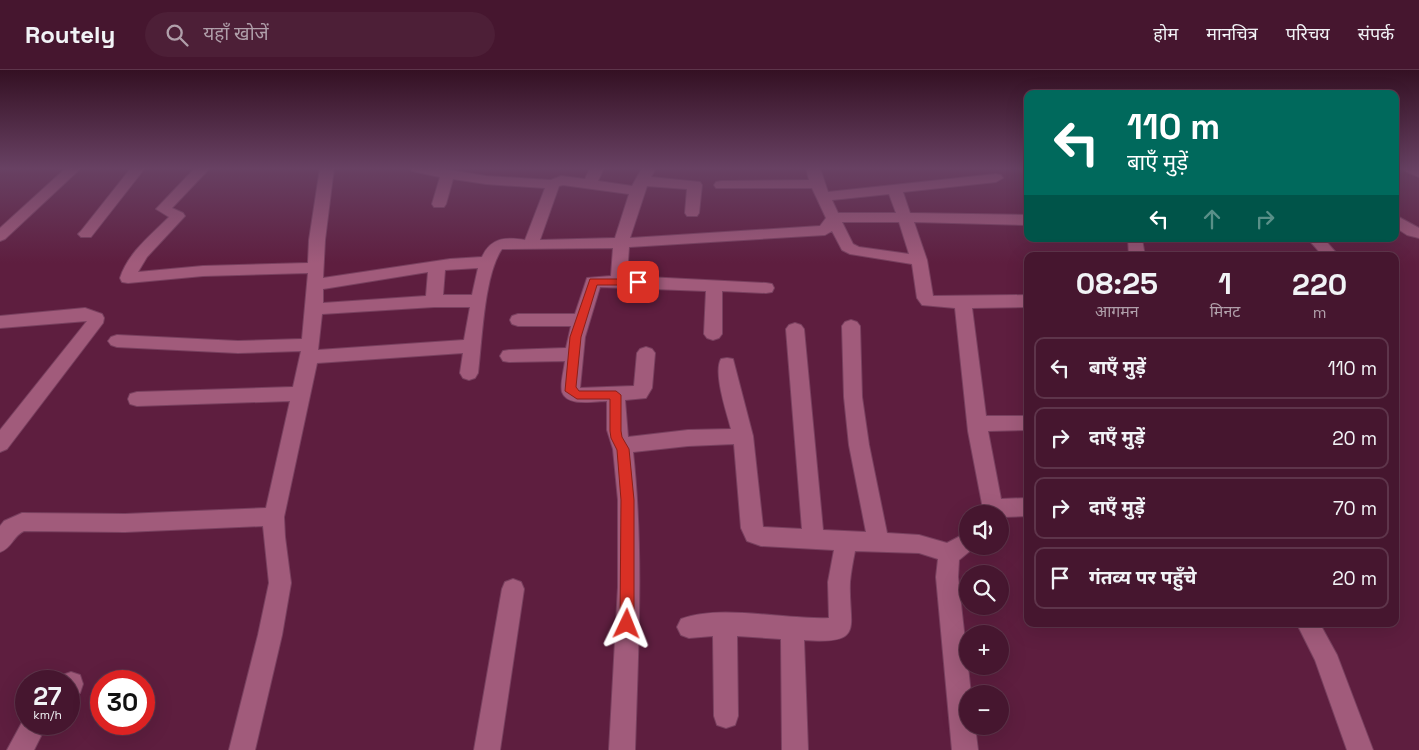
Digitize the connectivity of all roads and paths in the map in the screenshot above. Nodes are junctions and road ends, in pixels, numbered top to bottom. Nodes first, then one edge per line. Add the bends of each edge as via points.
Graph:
1 (39, 200) edge
2 (113, 200) edge
3 (173, 200) edge
4 (323, 200) edge
5 (440, 200) edge
6 (547, 200) edge
7 (636, 200) edge
8 (693, 200) edge
9 (825, 200) edge
10 (898, 200) edge
11 (439, 204) dead end
12 (692, 213) dead end
13 (834, 217) junction
14 (904, 218) junction
15 (1024, 220) edge
16 (1399, 223) edge
17 (1419, 233) edge
18 (86, 234) dead end
19 (0, 236) edge
20 (1319, 242) edge
21 (621, 243) junction
22 (531, 245) junction
23 (1327, 252) edge
24 (919, 260) junction
25 (488, 262) junction
26 (437, 266) junction
27 (315, 277) junction
28 (619, 281) junction
29 (714, 286) junction
30 (766, 288) dead end
31 (434, 301) junction
32 (478, 301) junction
33 (1024, 301) edge
34 (963, 303) junction
35 (314, 309) junction
36 (518, 320) dead end
37 (581, 320) junction
38 (0, 322) edge
39 (851, 326) dead end
40 (795, 329) dead end
41 (712, 334) dead end
42 (117, 341) dead end
43 (473, 346) junction
44 (309, 351) junction
45 (646, 353) dead end
46 (574, 354) junction
47 (509, 356) dead end
48 (727, 364) dead end
49 (469, 373) dead end
50 (301, 394) junction
51 (616, 395) junction
52 (137, 399) dead end
53 (1024, 423) edge
54 (977, 424) junction
55 (3, 435) edge
56 (743, 436) junction
57 (623, 449) junction
58 (993, 505) edge
59 (1024, 507) edge
60 (1009, 509) edge
61 (274, 517) junction
62 (813, 538) junction
63 (846, 540) junction
64 (878, 541) junction
65 (0, 543) edge
66 (959, 547) edge
67 (513, 589) dead end
68 (725, 624) junction
69 (689, 627) dead end
70 (1310, 627) edge
71 (792, 628) junction
72 (726, 716) dead end
73 (29, 735) edge
74 (20, 750) edge
75 (242, 750) edge
76 (487, 750) edge
77 (622, 750) edge
78 (795, 750) edge
79 (965, 750) edge
80 (1360, 750) edge

1 - 19 street
2 - 18 street
3 - 27 street via 164,209 178,216 152,241 128,278 203,270
4 - 27 street
5 - 11 street
6 - 22 street
7 - 21 street
8 - 12 street
9 - 13 street
10 - 14 street
13 - 14 street
13 - 21 street via 825,230
13 - 24 street via 850,250
14 - 15 street
14 - 24 street
16 - 17 street
20 - 23 street
21 - 22 street
21 - 28 street
22 - 25 street via 500,245 492,251
24 - 34 street via 926,300
25 - 26 street
25 - 32 street
26 - 27 street
26 - 31 street
27 - 35 street
28 - 29 street
28 - 37 street via 593,282
29 - 30 street
29 - 41 street
31 - 32 street
31 - 35 street
32 - 43 street
33 - 34 street
34 - 54 street
35 - 44 street
36 - 37 street
37 - 46 street
38 - 55 street via 85,314 96,318
39 - 64 street via 853,396
40 - 62 street
42 - 44 street
43 - 44 street
43 - 49 street
44 - 50 street
45 - 51 street via 642,391
46 - 47 street
46 - 51 street via 570,387 573,394
48 - 56 street
50 - 52 street
50 - 61 street
51 - 57 street via 616,431
53 - 54 street
54 - 58 street
56 - 57 street via 631,444
56 - 62 street via 755,534
57 - 77 street via 628,500 629,587
59 - 60 street
61 - 65 street via 125,523 22,522 11,527
61 - 75 street via 280,583
62 - 63 street
63 - 64 street
63 - 71 street via 839,582 840,627 833,631
64 - 66 street
66 - 79 street via 947,577
67 - 76 street
68 - 69 street
68 - 71 street
68 - 72 street
70 - 80 street via 1325,655
71 - 78 street
73 - 74 street

